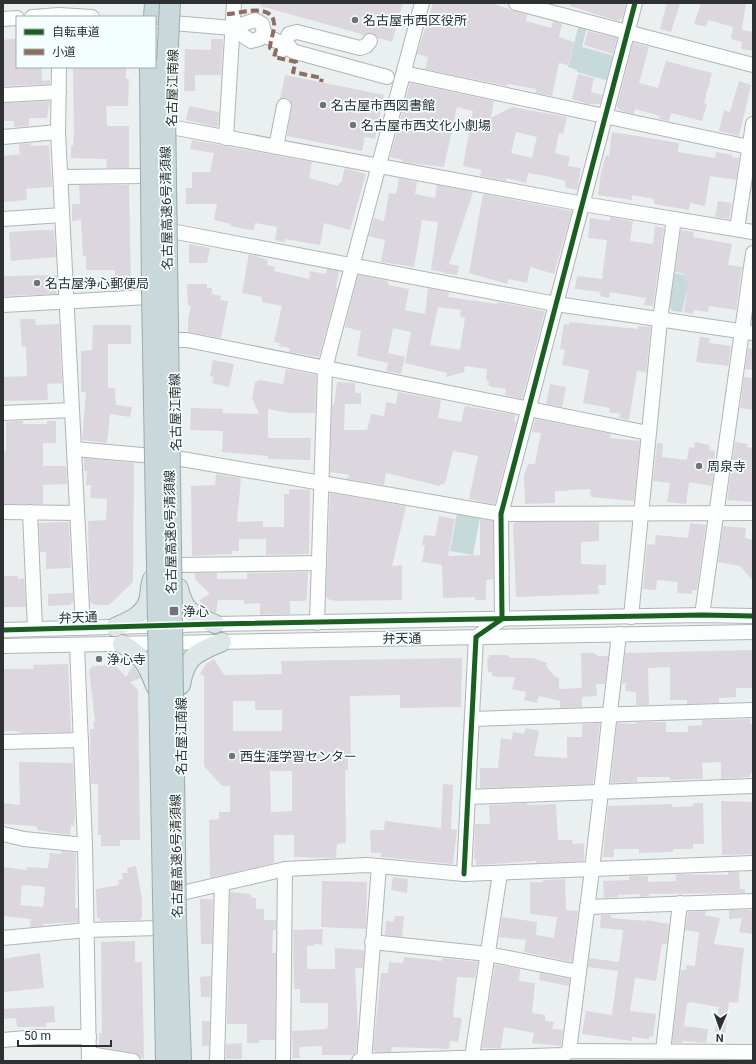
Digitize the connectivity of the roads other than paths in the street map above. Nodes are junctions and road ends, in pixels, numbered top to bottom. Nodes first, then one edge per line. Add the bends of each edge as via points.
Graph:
1 (151, 3) edge
2 (155, 3) edge
3 (170, 3) edge
4 (175, 3) edge
5 (234, 3) edge
6 (422, 3) edge
7 (516, 3) edge
8 (635, 3) edge
9 (560, 8) edge
10 (60, 12) edge
11 (38, 16) edge
12 (86, 16) edge
13 (149, 16) edge
14 (154, 16) edge
15 (16, 18) edge
16 (3, 19) edge
17 (156, 21) edge
18 (173, 23) junction
19 (232, 28) junction
20 (627, 32) junction
21 (370, 41) dead end
22 (286, 48) junction
23 (753, 65) edge
24 (59, 68) edge
25 (146, 68) edge
26 (150, 68) edge
27 (404, 73) junction
28 (387, 77) dead end
29 (59, 92) junction
30 (3, 95) edge
31 (284, 106) dead end
32 (606, 116) junction
33 (753, 124) edge
34 (171, 127) junction
35 (58, 132) junction
36 (3, 137) edge
37 (226, 138) junction
38 (276, 147) junction
39 (750, 147) junction
40 (379, 166) junction
41 (146, 176) junction
42 (61, 177) junction
43 (583, 204) junction
44 (62, 215) junction
45 (3, 219) edge
46 (674, 219) junction
47 (737, 229) junction
48 (171, 231) junction
49 (753, 232) edge
50 (753, 253) edge
51 (352, 267) junction
52 (148, 297) junction
53 (67, 302) junction
54 (3, 304) edge
55 (556, 304) junction
56 (660, 320) junction
57 (748, 332) edge
58 (173, 340) junction
59 (326, 368) junction
60 (529, 409) junction
61 (72, 410) junction
62 (3, 413) edge
63 (648, 433) junction
64 (74, 449) junction
65 (150, 455) junction
66 (176, 458) junction
67 (322, 483) junction
68 (3, 512) edge
69 (30, 512) junction
70 (77, 513) junction
71 (716, 513) junction
72 (753, 513) edge
73 (501, 514) junction
74 (640, 514) junction
75 (319, 563) junction
76 (179, 565) junction
77 (152, 579) junction
78 (180, 589) junction
79 (702, 616) junction
80 (753, 616) edge
81 (631, 617) junction
82 (502, 619) junction
83 (317, 623) junction
84 (215, 624) junction
85 (115, 627) junction
86 (82, 628) junction
87 (35, 629) junction
88 (3, 630) edge
89 (753, 632) edge
90 (180, 634) junction
91 (619, 634) junction
92 (154, 635) junction
93 (476, 637) junction
94 (222, 642) junction
95 (122, 644) junction
96 (77, 645) junction
97 (3, 646) edge
98 (181, 685) junction
99 (155, 686) junction
100 (753, 710) edge
101 (611, 714) junction
102 (472, 719) junction
103 (81, 740) junction
104 (3, 742) edge
105 (753, 786) edge
106 (601, 792) junction
107 (468, 797) junction
108 (3, 834) edge
109 (85, 845) junction
110 (753, 863) edge
111 (379, 866) junction
112 (285, 869) junction
113 (592, 870) junction
114 (500, 873) junction
115 (464, 874) junction
116 (222, 885) junction
117 (182, 893) junction
118 (753, 901) edge
119 (680, 903) junction
120 (587, 907) junction
121 (159, 928) junction
122 (87, 930) junction
123 (3, 938) edge
124 (372, 942) junction
125 (488, 954) junction
126 (578, 972) junction
127 (89, 1037) junction
128 (3, 1040) edge
129 (663, 1051) junction
130 (753, 1052) edge
131 (565, 1055) edge
132 (89, 1057) edge
133 (472, 1057) junction
134 (133, 1061) edge
135 (161, 1061) edge
136 (166, 1061) edge
137 (181, 1061) edge
138 (186, 1061) edge
139 (217, 1061) edge
140 (283, 1061) edge
141 (359, 1061) edge
142 (364, 1061) edge

1 - 13 main road
2 - 14 highway
3 - 137 highway, 名古屋高速6号清須線, bridge via 165,130 176,919
4 - 18 main road, 名古屋江南線
5 - 19 street
6 - 27 street
7 - 9 street
8 - 20 street
9 - 20 street
10 - 11 street
10 - 12 street
15 - 16 street
17 - 18 street
18 - 19 street
18 - 34 main road, 名古屋江南線
19 - 22 street via 255,20 262,24 267,37
19 - 37 street
20 - 23 street
20 - 32 street
21 - 22 street via 360,48 297,32 289,34
22 - 28 street
24 - 29 street
25 - 41 main road, 名古屋江南線
26 - 136 highway, 名古屋高速6号清須線, bridge
27 - 32 street
27 - 40 street
29 - 30 street
29 - 35 street
31 - 38 street
32 - 39 street
32 - 43 street
33 - 39 street
34 - 37 street
34 - 48 main road, 名古屋江南線
35 - 36 street
35 - 42 street
37 - 38 street
38 - 40 street
39 - 47 street
40 - 43 street
40 - 51 street
41 - 42 street
41 - 52 main road, 名古屋江南線
42 - 44 street
43 - 46 street
43 - 55 street
44 - 45 street
44 - 53 street
46 - 47 street
46 - 56 street
47 - 49 street
48 - 51 street
48 - 58 main road, 名古屋江南線
50 - 57 street
51 - 55 street
51 - 59 street
52 - 53 street
52 - 65 main road, 名古屋江南線
53 - 54 street
53 - 61 street
55 - 56 street
55 - 60 street
56 - 57 street
56 - 63 street
57 - 71 street
58 - 59 street via 186,340
58 - 66 main road, 名古屋江南線
59 - 60 street
59 - 67 street
60 - 63 street
60 - 73 street
61 - 62 street
61 - 64 street
63 - 74 street
64 - 65 street
64 - 70 street
65 - 66 street
65 - 77 main road, 名古屋江南線
66 - 67 street
66 - 76 main road, 名古屋江南線
67 - 73 street
67 - 75 street
68 - 69 street
69 - 70 street
69 - 87 street
70 - 86 street
71 - 72 street
71 - 74 street
71 - 79 street
73 - 74 street
73 - 82 street
74 - 81 street
75 - 76 street
75 - 83 street
76 - 78 main road, 名古屋江南線
77 - 85 main road via 148,601 143,609 134,619
77 - 92 main road, 名古屋江南線
78 - 84 main road via 182,602 190,612
78 - 90 main road, 名古屋江南線
79 - 80 street
79 - 81 street
81 - 82 street
82 - 83 street
82 - 93 street
83 - 84 street
84 - 90 street
85 - 86 street, 弁天通
85 - 92 street, 弁天通
86 - 87 street, 弁天通
87 - 88 street, 弁天通
89 - 91 street, 弁天通
90 - 92 street
90 - 94 street, 弁天通
90 - 98 main road, 名古屋江南線
91 - 93 street, 弁天通
91 - 101 street
92 - 95 street
92 - 99 main road, 名古屋江南線
93 - 94 street, 弁天通
93 - 102 street
94 - 98 main road via 191,658 183,672
95 - 96 street
95 - 99 main road via 141,657 150,671
96 - 97 street
96 - 103 street
98 - 117 main road, 名古屋江南線
99 - 121 main road, 名古屋江南線
100 - 101 street
101 - 102 street
101 - 106 street
102 - 107 street
103 - 104 street
103 - 109 street
105 - 106 street
106 - 107 street
106 - 113 street
107 - 115 street
108 - 109 street via 24,839
109 - 122 street
110 - 113 street
111 - 112 street
111 - 115 street
111 - 124 street
112 - 116 street
112 - 140 street
113 - 114 street
113 - 120 street
114 - 115 street
114 - 125 street
116 - 117 street
116 - 139 street
117 - 138 main road, 名古屋江南線
118 - 119 street
119 - 120 street
119 - 129 street
120 - 126 street
121 - 122 street
121 - 135 main road, 名古屋江南線
122 - 123 street
122 - 127 street
124 - 125 street
124 - 142 street
125 - 126 street
125 - 133 street
126 - 131 street
127 - 128 street
127 - 132 street
129 - 130 street
129 - 131 street
131 - 133 street
132 - 134 street
133 - 142 street
141 - 142 street

